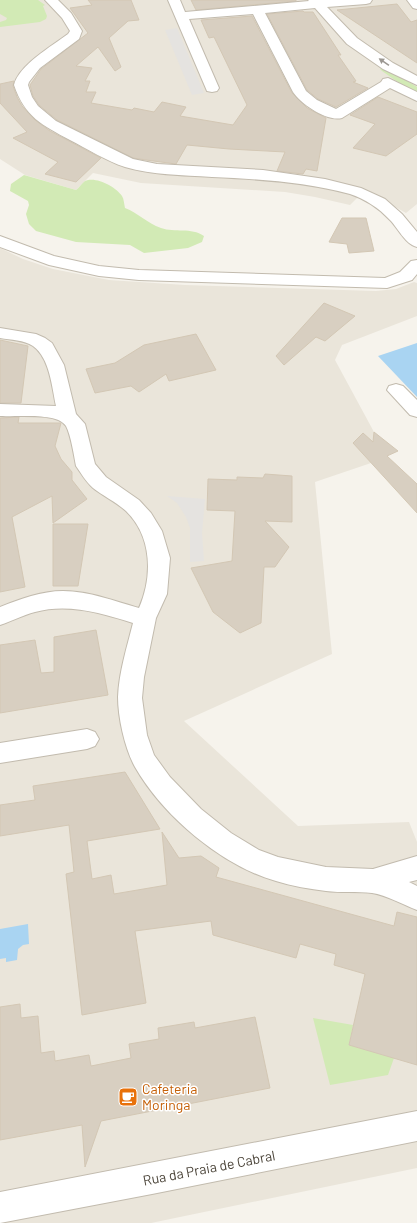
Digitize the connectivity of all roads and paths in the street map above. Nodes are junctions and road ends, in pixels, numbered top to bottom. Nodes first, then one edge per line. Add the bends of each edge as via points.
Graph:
1 (52, 0) edge
2 (174, 0) edge
3 (366, 0) edge
4 (413, 0) edge
5 (316, 2) edge
6 (417, 5) edge
7 (252, 6) edge
8 (182, 16) junction
9 (352, 41) junction
10 (417, 81) edge
11 (389, 83) junction
12 (212, 88) dead end
13 (417, 97) edge
14 (0, 241) edge
15 (417, 242) edge
16 (417, 265) edge
17 (0, 333) edge
18 (396, 390) dead end
19 (0, 410) edge
20 (417, 411) edge
21 (67, 416) junction
22 (0, 616) edge
23 (145, 618) junction
24 (87, 739) dead end
25 (0, 753) edge
26 (417, 868) edge
27 (373, 881) junction
28 (417, 898) edge
29 (416, 1132) edge
30 (0, 1208) edge

1 - 15 street via 67,16 76,32 35,65 22,81 22,90 28,104 43,119 128,163 157,169 298,179 356,191 380,202
2 - 8 street
3 - 5 street
4 - 6 street
5 - 7 street
5 - 9 street
7 - 8 street
7 - 11 street via 300,92 310,102 337,115
8 - 12 street
10 -> 9 street via 388,66
9 - 11 street via 368,65
11 - 13 street
14 - 16 street via 49,260 99,271 139,275 387,283 406,276
17 - 21 street via 40,342 47,350 59,378
18 - 20 street
19 - 21 street via 51,411
21 - 23 street via 75,424 86,466 99,482 132,505 152,531 159,558 159,570 156,594
22 - 23 street via 39,602 70,600
23 - 27 street via 132,677 131,715 144,760 161,785 192,817 222,841 250,858 276,869 326,879
24 - 25 street
26 - 27 street
27 - 28 street
29 - 30 street, Rua da Praia de Cabral

